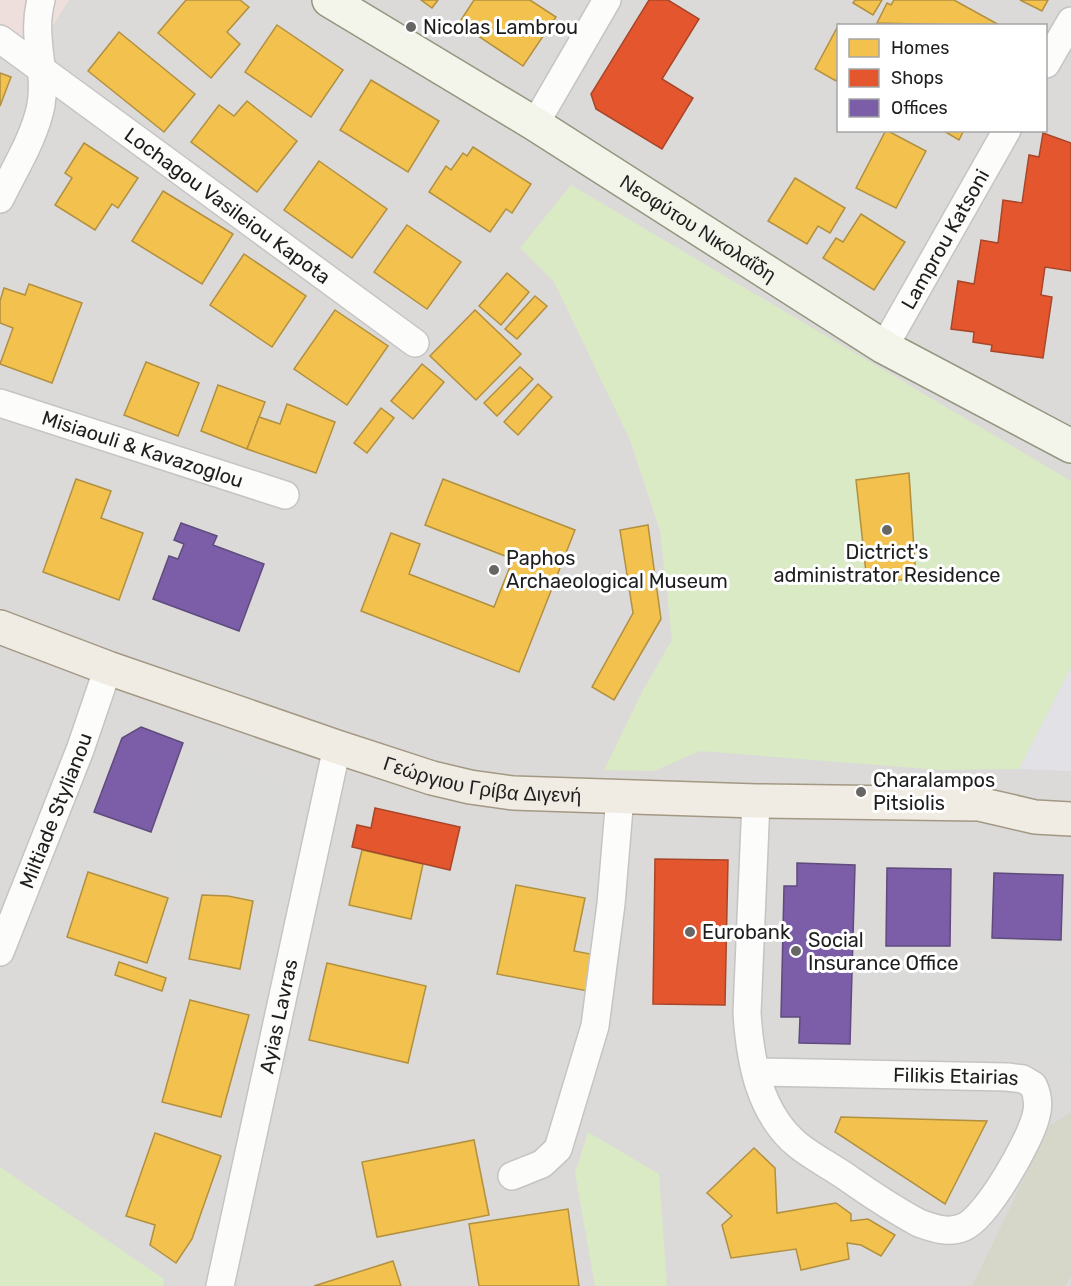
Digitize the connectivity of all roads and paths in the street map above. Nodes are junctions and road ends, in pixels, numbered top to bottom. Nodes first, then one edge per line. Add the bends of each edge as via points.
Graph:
1 (41, 0) edge
2 (329, 0) edge
3 (607, 0) edge
4 (1071, 21) edge
5 (0, 39) edge
6 (1047, 62) edge
7 (42, 67) junction
8 (536, 124) junction
9 (1006, 132) edge
10 (0, 198) edge
11 (415, 343) dead end
12 (884, 347) junction
13 (0, 403) edge
14 (1071, 446) edge
15 (285, 495) dead end
16 (0, 627) edge
17 (108, 668) junction
18 (337, 747) junction
19 (620, 796) junction
20 (1071, 796) edge
21 (756, 801) junction
22 (989, 805) junction
23 (1071, 819) edge
24 (0, 952) edge
25 (756, 1072) junction
26 (512, 1176) dead end
27 (220, 1286) edge

1 - 7 street via 36,38
2 - 8 street, Νεοφύτου Νικολαΐδη
3 - 8 street
4 - 6 street
5 - 7 street, Lochagou Vasileiou Kapota
7 - 10 street via 41,105
7 - 11 street, Lochagou Vasileiou Kapota
8 - 12 street, Νεοφύτου Νικολαΐδη
9 - 12 street, Lamprou Katsoni
12 - 14 street, Νεοφύτου Νικολαΐδη
13 - 15 street, Misiaouli & Kavazoglou
16 - 17 main road, Γεώργιου Γρίβα Διγενή
17 - 18 main road, Γεώργιου Γρίβα Διγενή
17 - 24 street, Miltiade Stylianou
18 - 19 main road, Γεώργιου Γρίβα Διγενή via 470,787 513,793
18 - 27 street, Ayias Lavras
19 - 21 main road, Γεώργιου Γρίβα Διγενή
19 - 26 street via 595,1026 558,1149 542,1164
20 - 22 main road, Γεώργιου Γρίβα Διγενή via 1037,796
21 - 22 main road, Γεώργιου Γρίβα Διγενή
21 - 25 street, Filikis Etairias via 747,1012
22 - 23 main road, Γεώργιου Γρίβα Διγενή via 1035,817
25 - 25 street, Filikis Etairias via 764,1100 777,1123 798,1145 898,1211 937,1229 953,1230 978,1218 1029,1136 1038,1104 1033,1085 1007,1077

